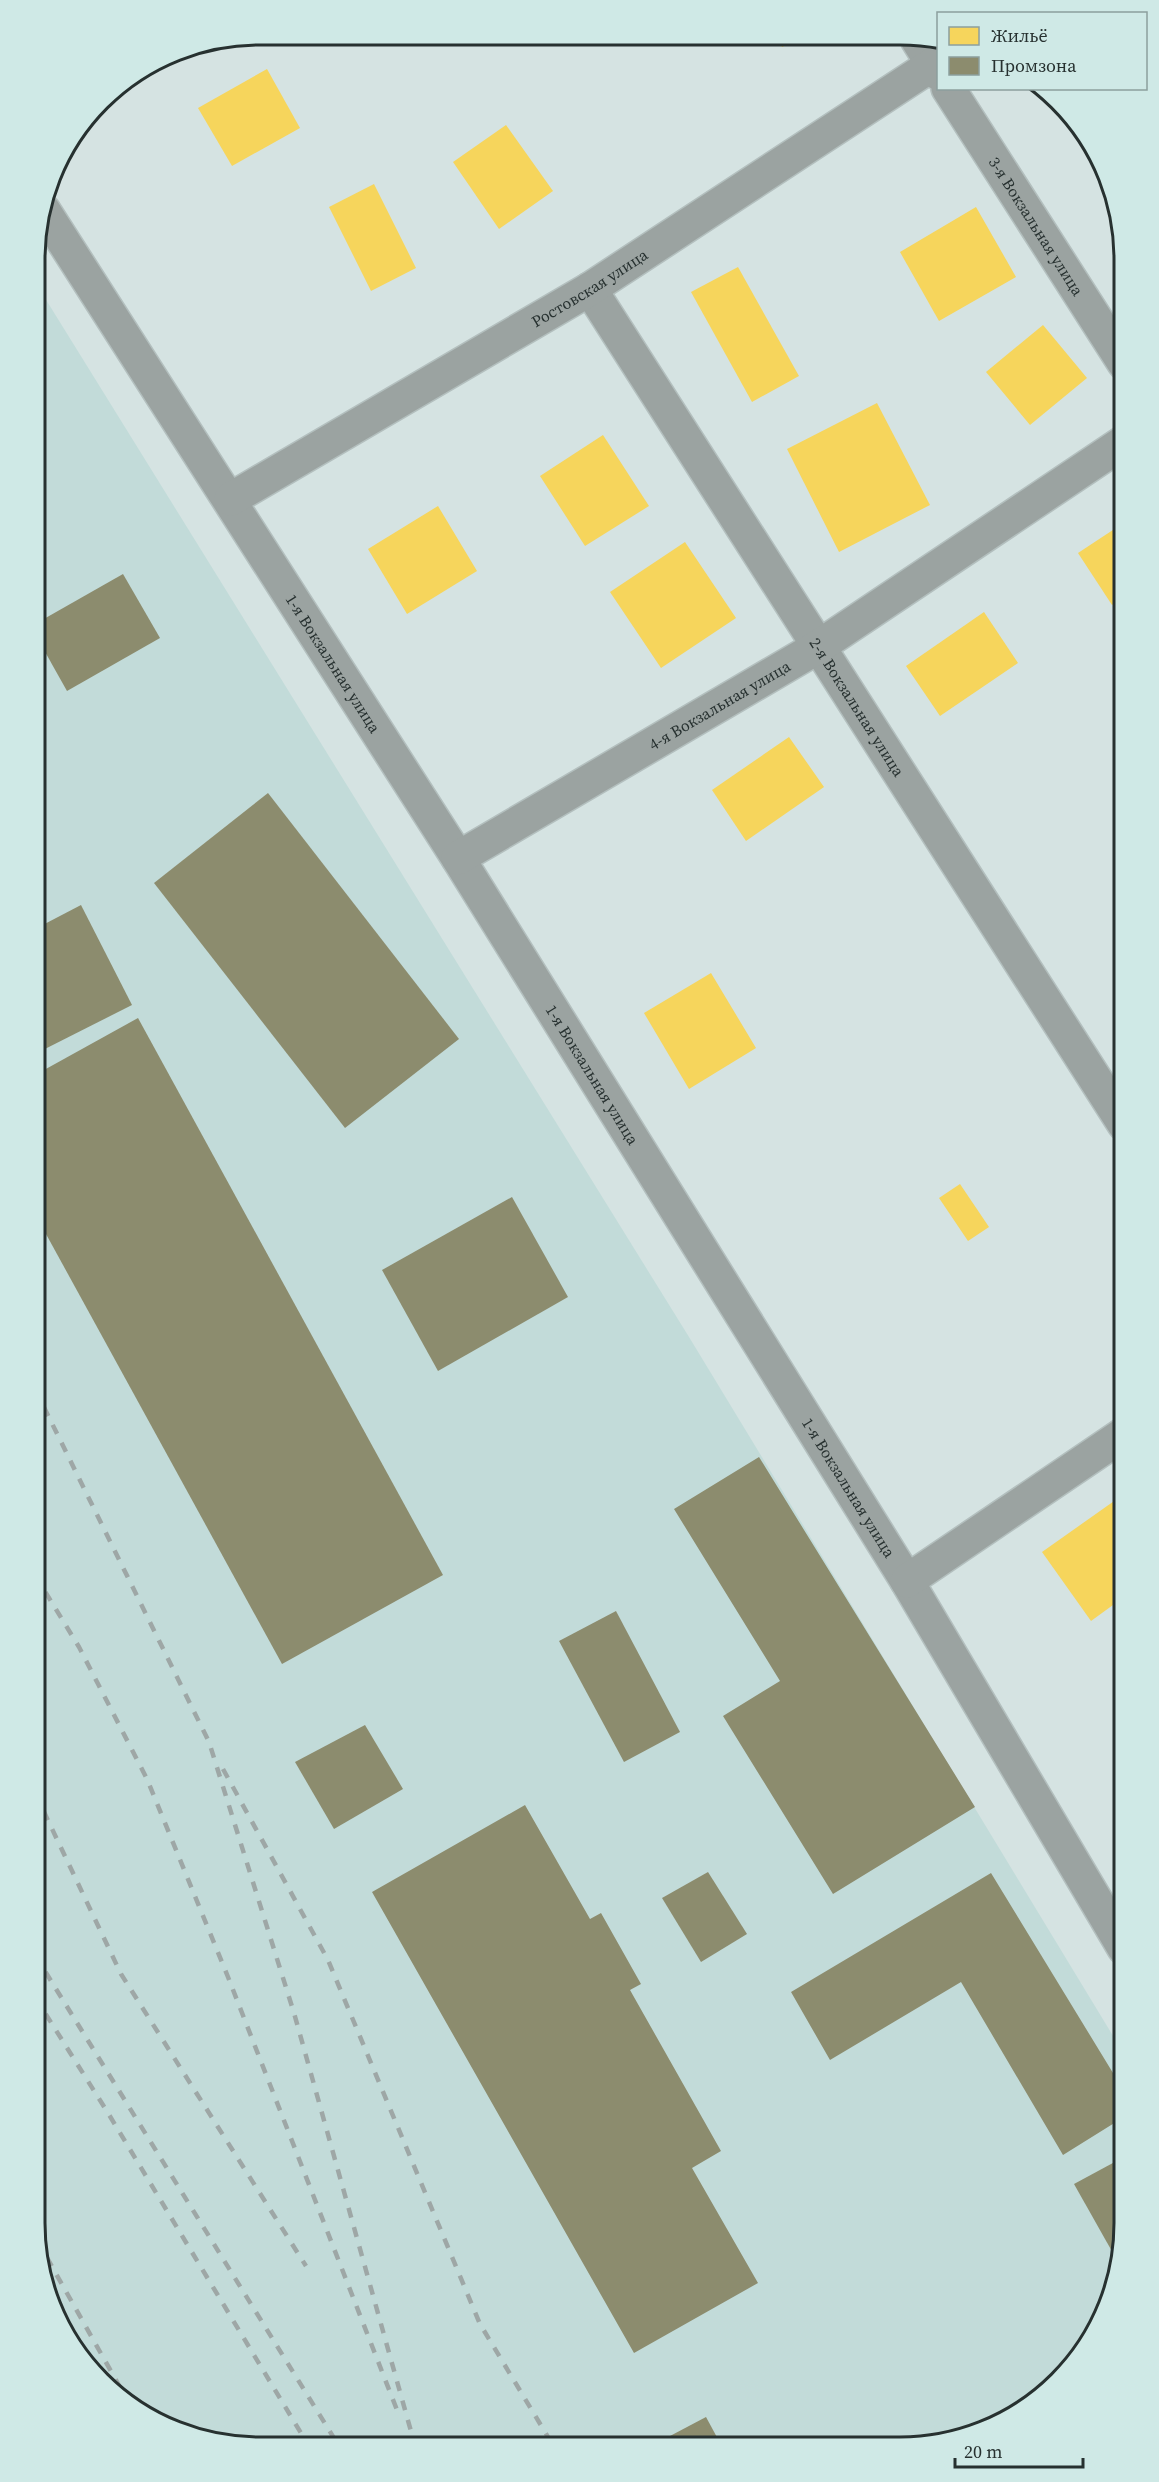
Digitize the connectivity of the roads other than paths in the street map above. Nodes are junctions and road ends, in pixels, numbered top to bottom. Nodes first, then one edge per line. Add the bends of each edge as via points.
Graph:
1 (935, 65) edge
2 (951, 90) edge
3 (49, 218) edge
4 (590, 289) junction
5 (1114, 347) edge
6 (1114, 449) edge
7 (231, 499) junction
8 (818, 647) junction
9 (458, 858) junction
10 (1114, 1108) edge
11 (1114, 1441) edge
12 (907, 1581) junction
13 (1114, 1931) edge

1 - 4 street, Ростовская улица
2 - 5 street, 3-я Вокзальная улица
3 - 7 street, 1-я Вокзальная улица
4 - 7 street, Ростовская улица
4 - 8 street, 2-я Вокзальная улица
6 - 8 street, 4-я Вокзальная улица
7 - 9 street, 1-я Вокзальная улица
8 - 9 street, 4-я Вокзальная улица
8 - 10 street, 2-я Вокзальная улица
9 - 12 street, 1-я Вокзальная улица
11 - 12 street
12 - 13 street, 1-я Вокзальная улица

